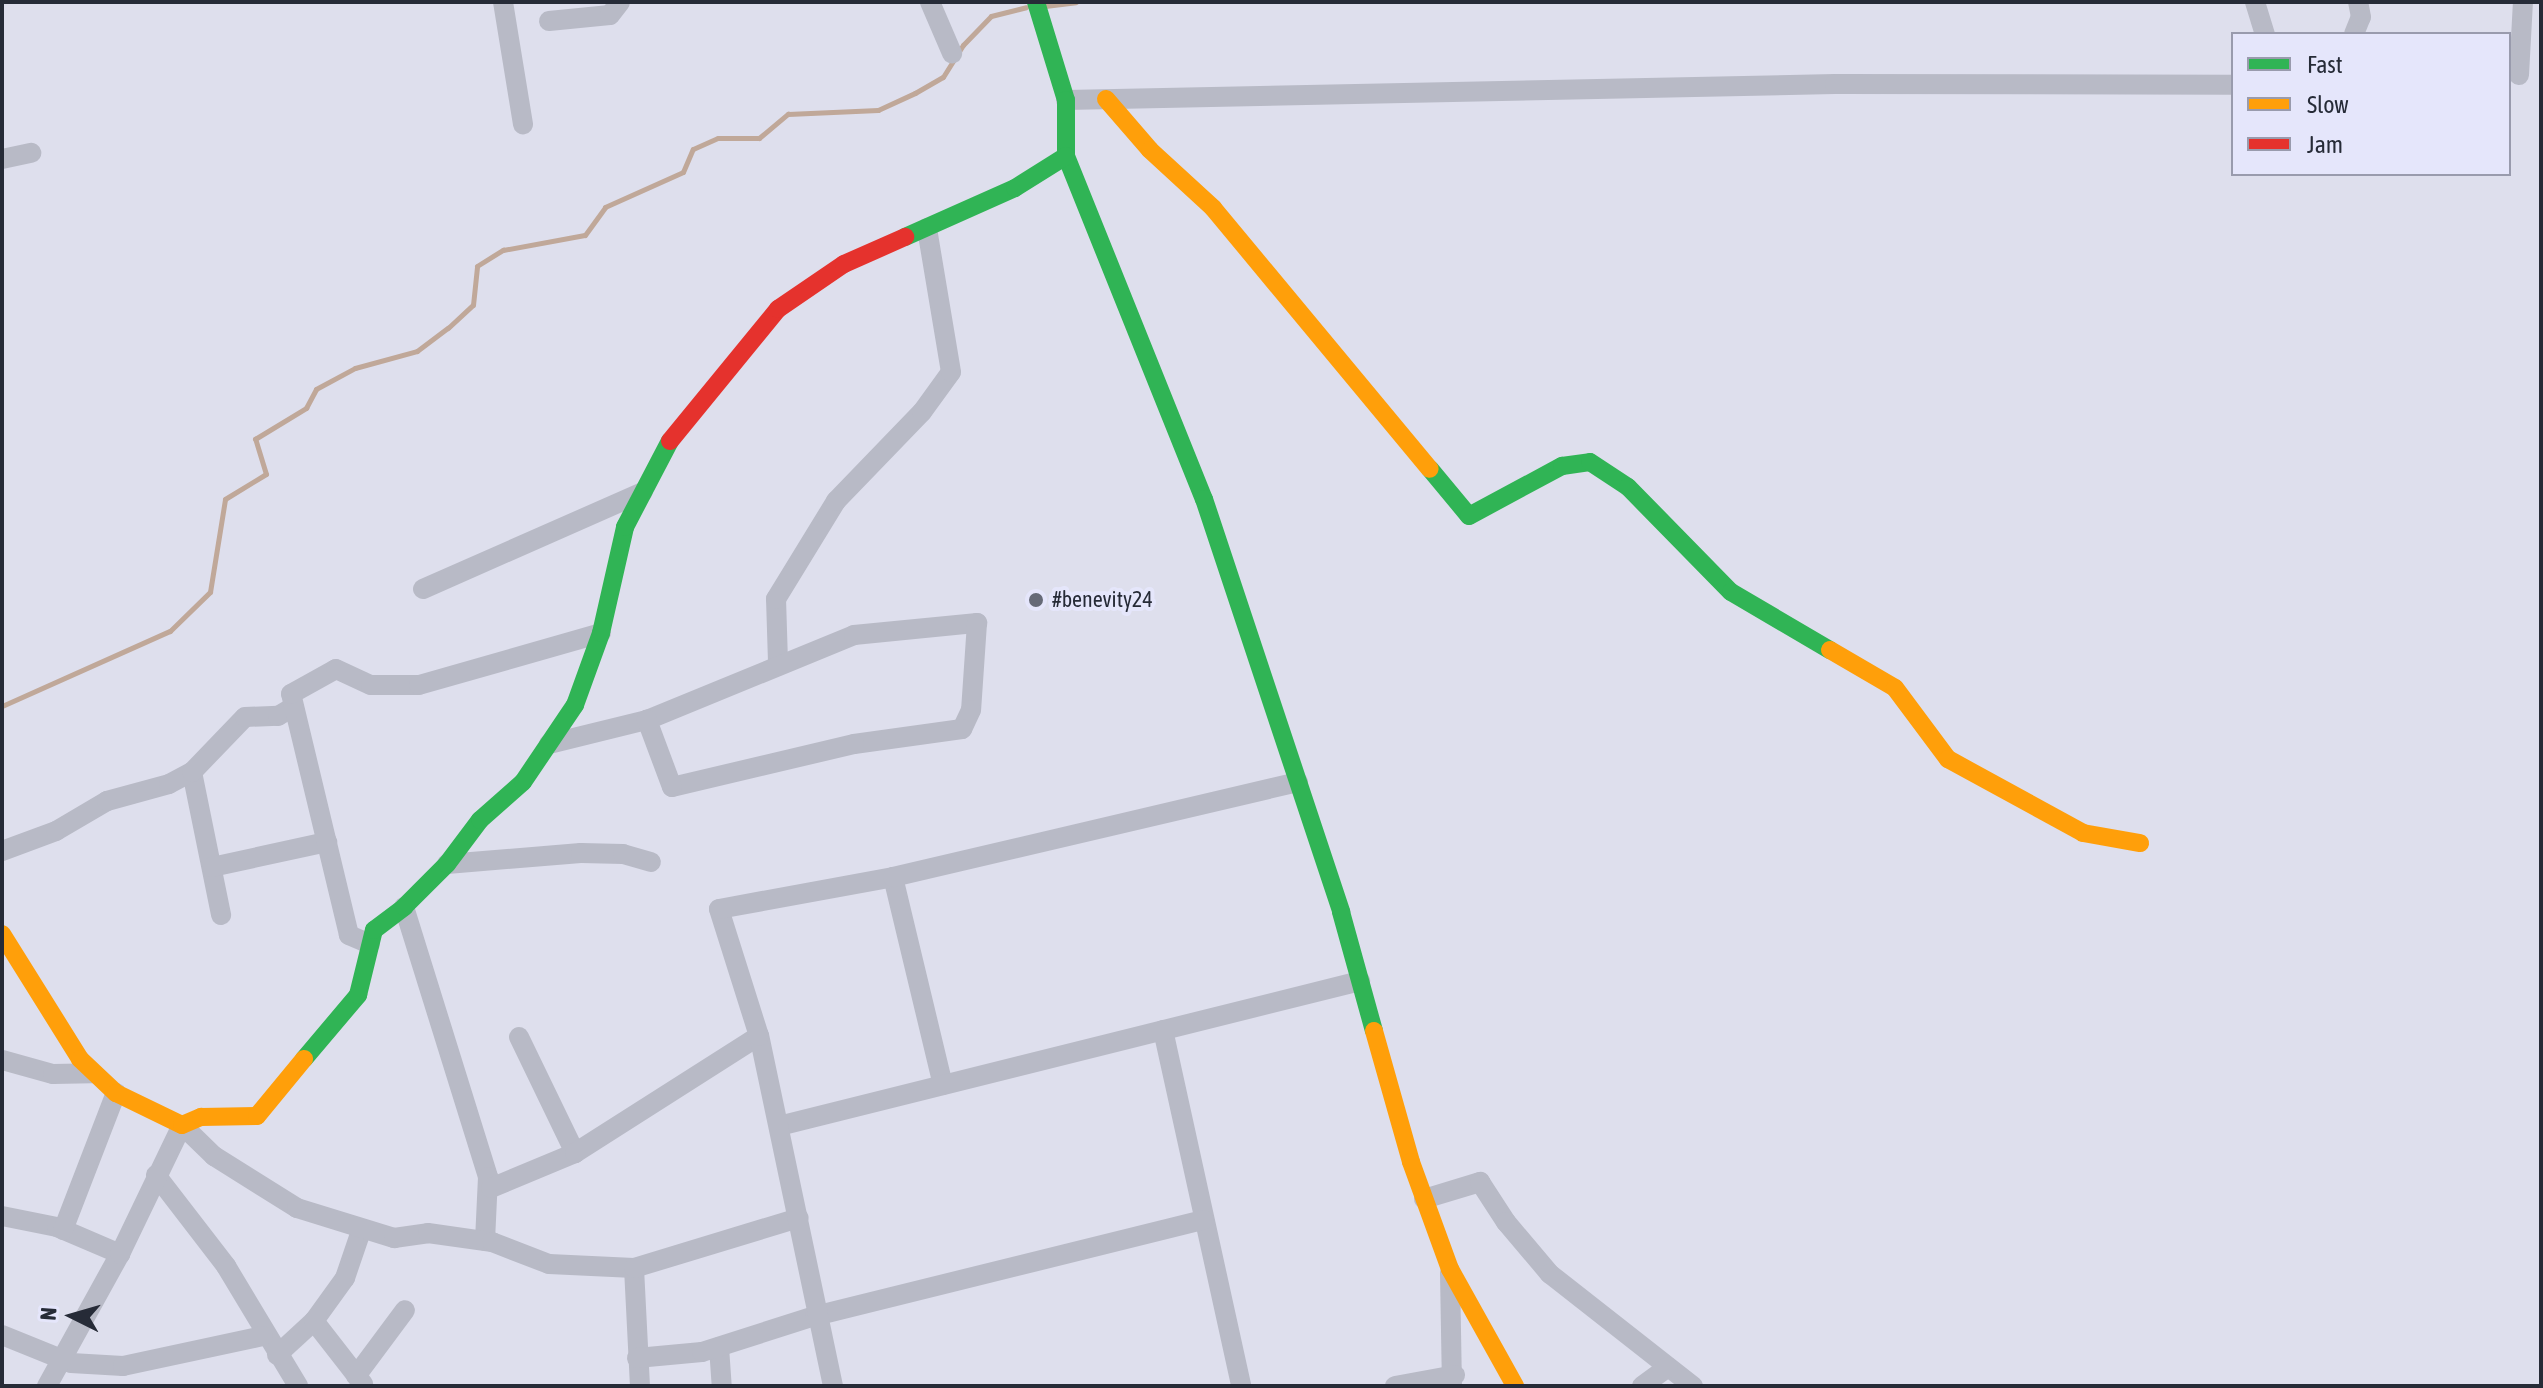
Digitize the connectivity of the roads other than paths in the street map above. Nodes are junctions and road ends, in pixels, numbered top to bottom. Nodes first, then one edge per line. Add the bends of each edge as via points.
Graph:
1 (503, 2) edge
2 (620, 2) edge
3 (930, 2) edge
4 (1036, 2) edge
5 (2255, 2) edge
6 (2358, 2) edge
7 (2523, 2) edge
8 (549, 21) dead end
9 (2264, 32) edge
10 (2355, 32) edge
11 (952, 53) dead end
12 (2541, 74) edge
13 (2514, 75) edge
14 (2231, 85) edge
15 (1106, 99) junction
16 (1066, 100) junction
17 (523, 124) dead end
18 (31, 153) dead end
19 (1066, 156) junction
20 (2, 159) edge
21 (927, 228) junction
22 (643, 492) junction
23 (423, 589) dead end
24 (601, 633) junction
25 (778, 662) junction
26 (293, 707) junction
27 (647, 720) junction
28 (549, 744) junction
29 (192, 772) junction
30 (1298, 782) junction
31 (327, 842) junction
32 (2140, 843) dead end
33 (2, 851) edge
34 (651, 862) dead end
35 (447, 864) junction
36 (212, 867) junction
37 (893, 877) junction
38 (404, 907) junction
39 (221, 915) dead end
40 (2, 934) edge
41 (370, 944) junction
42 (1360, 981) junction
43 (1163, 1030) junction
44 (759, 1036) junction
45 (519, 1037) dead end
46 (2, 1060) edge
47 (92, 1073) junction
48 (943, 1085) junction
49 (116, 1093) junction
50 (182, 1125) junction
51 (779, 1126) junction
52 (575, 1153) junction
53 (156, 1175) junction
54 (491, 1188) junction
55 (1424, 1199) junction
56 (2, 1216) edge
57 (799, 1218) junction
58 (1203, 1220) junction
59 (63, 1230) junction
60 (361, 1231) junction
61 (485, 1241) junction
62 (120, 1254) junction
63 (634, 1268) junction
64 (1450, 1269) junction
65 (405, 1310) dead end
66 (815, 1316) junction
67 (314, 1321) junction
68 (2, 1335) edge
69 (263, 1336) junction
70 (719, 1347) junction
71 (277, 1355) junction
72 (637, 1358) junction
73 (61, 1359) junction
74 (1668, 1367) junction
75 (1453, 1380) edge
76 (360, 1381) edge
77 (289, 1383) edge
78 (47, 1386) edge
79 (640, 1386) edge
80 (722, 1386) edge
81 (833, 1386) edge
82 (1241, 1386) edge
83 (1395, 1386) edge
84 (1515, 1386) edge
85 (1642, 1386) edge
86 (1693, 1386) edge

1 - 17 street
2 - 8 street via 610,15
3 - 11 street
4 - 16 street
5 - 9 street
6 - 10 street via 2361,17
7 - 13 street
12 - 13 street
14 - 15 street via 1835,84
15 - 16 street
15 - 32 street via 1150,150 1213,208 1469,516 1562,466 1590,462 1628,487 1731,592 1895,688 1948,759 2083,833
16 - 19 street
18 - 20 street
19 - 21 street via 1015,188
19 - 30 street via 1178,428
21 - 22 street via 844,264 778,309 671,439
21 - 25 street via 951,372 922,412 836,501 776,599
22 - 23 street
22 - 24 street via 625,527
24 - 26 street via 419,685 371,685 336,669 291,694
24 - 28 street via 575,705
25 - 27 street
25 - 27 street via 854,635 977,623 971,710 962,729 854,744 672,787
26 - 29 street via 278,716 245,717
26 - 31 street
27 - 28 street
28 - 35 street via 523,782 480,820
29 - 33 street via 107,801 56,831
29 - 36 street
30 - 37 street
30 - 42 street
31 - 36 street
31 - 41 street via 349,935
34 - 35 street via 623,854 581,853
35 - 38 street
36 - 39 street
37 - 44 street via 719,909
37 - 48 street
38 - 41 street via 374,930
38 - 54 street
40 - 47 street
41 - 50 street via 358,995 257,1116 201,1117
42 - 43 street
42 - 55 street
43 - 48 street
43 - 58 street
44 - 51 street
44 - 52 street
45 - 52 street
46 - 47 street via 53,1074
47 - 49 street
48 - 51 street
49 - 50 street
49 - 59 street
50 - 53 street
50 - 60 street via 214,1156 267,1192
51 - 57 street
52 - 54 street
53 - 62 street
53 - 69 street via 226,1266
54 - 61 street
55 - 64 street
55 - 74 street via 1480,1182 1550,1274
56 - 59 street
57 - 63 street
57 - 66 street
58 - 66 street
58 - 82 street
59 - 62 street
60 - 61 street via 394,1238 428,1233
60 - 67 street via 345,1278
61 - 63 street via 549,1264
62 - 73 street
63 - 72 street
64 - 75 street
64 - 84 street
65 - 76 street
66 - 70 street
66 - 81 street
67 - 71 street
67 - 76 street
68 - 73 street
69 - 71 street
69 - 73 street via 123,1366
70 - 72 street
70 - 80 street
71 - 77 street
72 - 79 street
73 - 78 street
74 - 85 street
74 - 86 street
75 - 83 street

